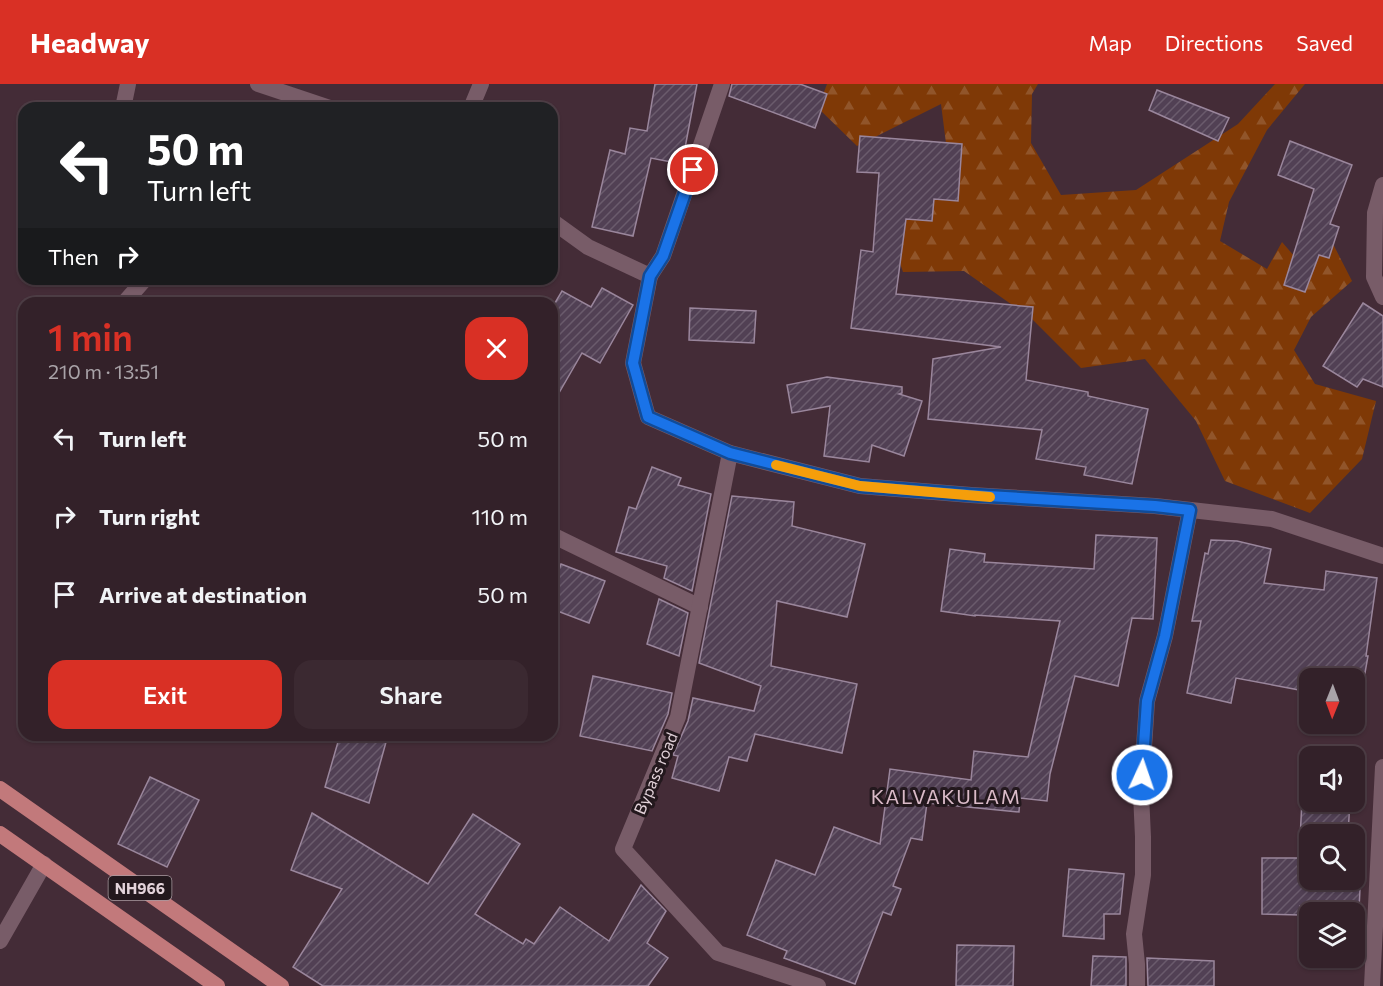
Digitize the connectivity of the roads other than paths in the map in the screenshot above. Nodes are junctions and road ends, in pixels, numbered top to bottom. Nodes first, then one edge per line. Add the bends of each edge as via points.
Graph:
1 (128, 84) edge
2 (258, 84) edge
3 (481, 84) edge
4 (722, 84) edge
5 (124, 102) edge
6 (312, 102) edge
7 (474, 102) edge
8 (1383, 184) edge
9 (558, 225) edge
10 (650, 276) junction
11 (140, 285) edge
12 (129, 297) edge
13 (1383, 297) edge
14 (730, 453) junction
15 (1190, 510) junction
16 (558, 538) edge
17 (1383, 556) edge
18 (700, 607) junction
19 (1383, 767) edge
20 (0, 789) edge
21 (0, 834) edge
22 (44, 864) junction
23 (0, 940) edge
24 (217, 986) edge
25 (281, 986) edge
26 (818, 986) edge
27 (1137, 986) edge
28 (1372, 986) edge

1 - 5 street
2 - 6 street
3 - 7 street
4 - 10 street via 663,256
8 - 13 street via 1375,213 1374,277
9 - 10 street via 588,247
10 - 14 street via 633,363 648,417
11 - 12 street
14 - 15 street via 860,486
14 - 18 street, Bypass road
15 - 17 street via 1272,519
15 - 27 street via 1165,636 1147,701 1141,794 1143,875 1134,934
16 - 18 street
18 - 26 street, Bypass road via 678,717 623,849 718,953
19 - 28 street
20 - 25 highway, NH966
21 - 22 highway, NH966
22 - 23 street
22 - 24 highway, NH966

